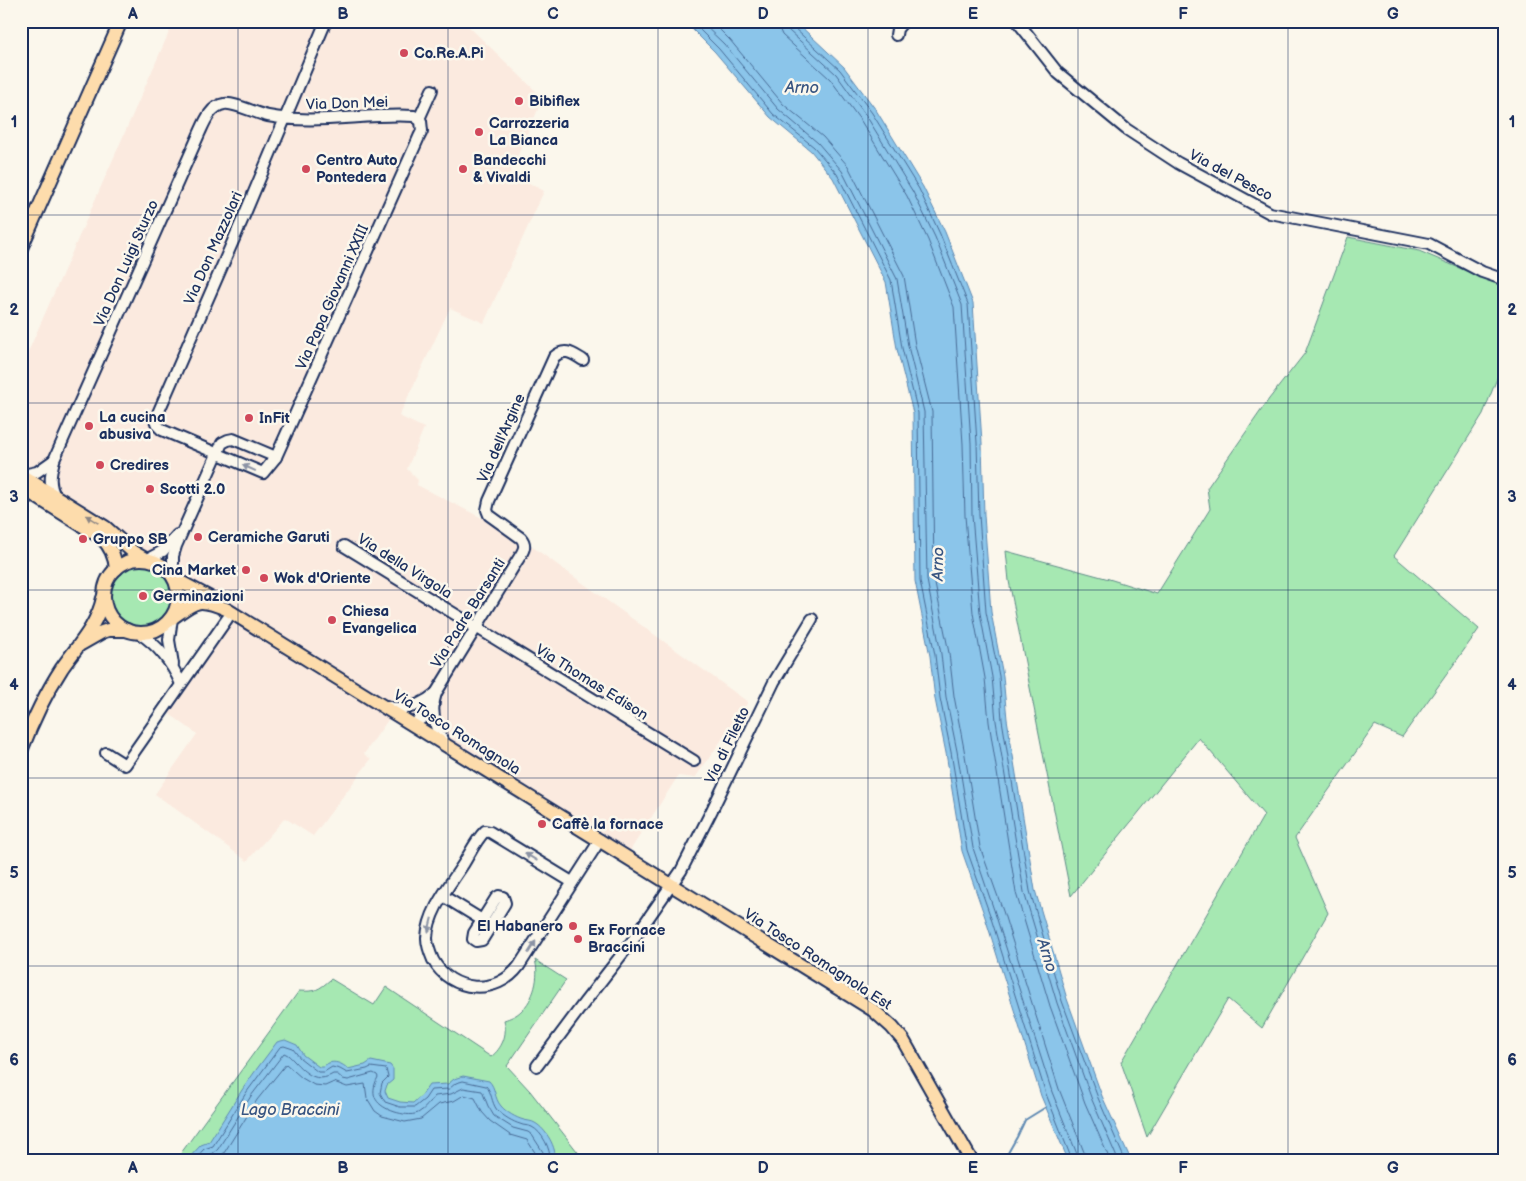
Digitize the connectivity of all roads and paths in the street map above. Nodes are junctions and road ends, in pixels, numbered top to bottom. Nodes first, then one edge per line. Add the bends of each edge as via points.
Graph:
1 (121, 21) edge
2 (326, 21) edge
3 (904, 21) edge
4 (1017, 21) edge
5 (896, 35) dead end
6 (432, 90) dead end
7 (244, 109) joint
8 (285, 119) junction
9 (419, 119) junction
10 (21, 248) edge
11 (1505, 280) edge
12 (583, 360) dead end
13 (217, 453) junction
14 (276, 457) junction
15 (54, 460) junction
16 (21, 475) edge
17 (21, 488) edge
18 (55, 496) junction
19 (184, 526) junction
20 (344, 546) dead end
21 (524, 549) joint
22 (146, 559) junction
23 (116, 569) junction
24 (174, 578) junction
25 (104, 595) junction
26 (226, 614) junction
27 (172, 618) junction
28 (812, 619) dead end
29 (476, 628) junction
30 (133, 632) junction
31 (79, 646) junction
32 (175, 670) junction
33 (181, 684) junction
34 (436, 692) junction
35 (381, 704) junction
36 (418, 704) junction
37 (433, 704) junction
38 (413, 724) junction
39 (446, 744) junction
40 (21, 751) edge
41 (106, 753) dead end
42 (694, 761) dead end
43 (600, 840) junction
44 (572, 882) junction
45 (671, 885) junction
46 (443, 896) junction
47 (482, 920) dead end
48 (537, 1066) dead end
49 (971, 1160) edge

1 - 10 main road
2 - 8 street, Via Don Mazzolari
3 - 5 street
4 - 11 street, Via del Pesco via 1058,73 1126,129 1178,163 1270,213 1430,244 1482,272
6 - 9 street
7 - 8 street, Via Don Mei
7 - 15 street, Via Don Luigi Sturzo via 226,103 206,118
8 - 9 street, Via Don Mei via 414,116
8 - 13 street, Via Don Mazzolari via 156,417 156,425 162,430
9 - 14 street, Via Papa Giovanni XXIII via 422,131
12 - 21 street, Via dell'Argine via 565,351 553,360 487,506 491,517 522,540
13 - 14 street via 222,442 230,439
14 -> 13 street, Via Don Mazzolari via 263,473
13 - 19 street
15 - 16 street via 37,472
15 - 18 street, Via Don Luigi Sturzo via 50,483
16 - 18 main road
17 - 23 main road via 102,538 114,554
22 -> 18 main road via 105,527
19 - 22 street via 168,546
19 - 24 street via 173,556
20 - 29 street, Via della Virgola
21 - 29 street, Via Padre Barsanti
22 - 23 main road via 129,561
22 - 24 main road via 165,567
23 - 25 main road via 106,583
24 - 26 main road, Via Tosco Romagnola via 214,599
24 - 27 main road via 179,596
25 - 30 main road via 112,619
25 - 31 main road via 97,618
26 - 27 main road, Via Tosco Romagnola via 209,602 196,602
26 - 33 street
26 - 35 main road, Via Tosco Romagnola
27 - 30 main road via 158,630
27 - 32 street via 169,640
28 - 45 street, Via di Filetto via 774,682
29 - 34 street, Via Padre Barsanti
29 - 42 street, Via Thomas Edison
30 - 31 main road via 108,630
30 - 32 street via 155,644
31 - 40 main road via 49,689
32 - 33 street
33 - 41 street via 125,765
34 - 36 street, Via Padre Barsanti
34 - 37 street, Via Padre Barsanti
35 - 36 street, Via Padre Barsanti via 408,708
35 - 38 main road, Via Tosco Romagnola
36 - 38 street
37 - 38 street, Via Padre Barsanti via 424,717
37 - 39 street, Via Padre Barsanti via 434,720
38 - 39 main road, Via Tosco Romagnola
39 - 43 main road, Via Tosco Romagnola
43 - 44 street
43 - 45 main road, Via Tosco Romagnola
44 -> 46 street via 486,831
46 -> 44 street via 429,926 427,940 430,953 438,968 450,979 482,988 498,984 517,970
45 - 48 street, Via di Filetto
45 - 49 main road, Via Tosco Romagnola Est via 884,1019 903,1040
46 - 47 street

